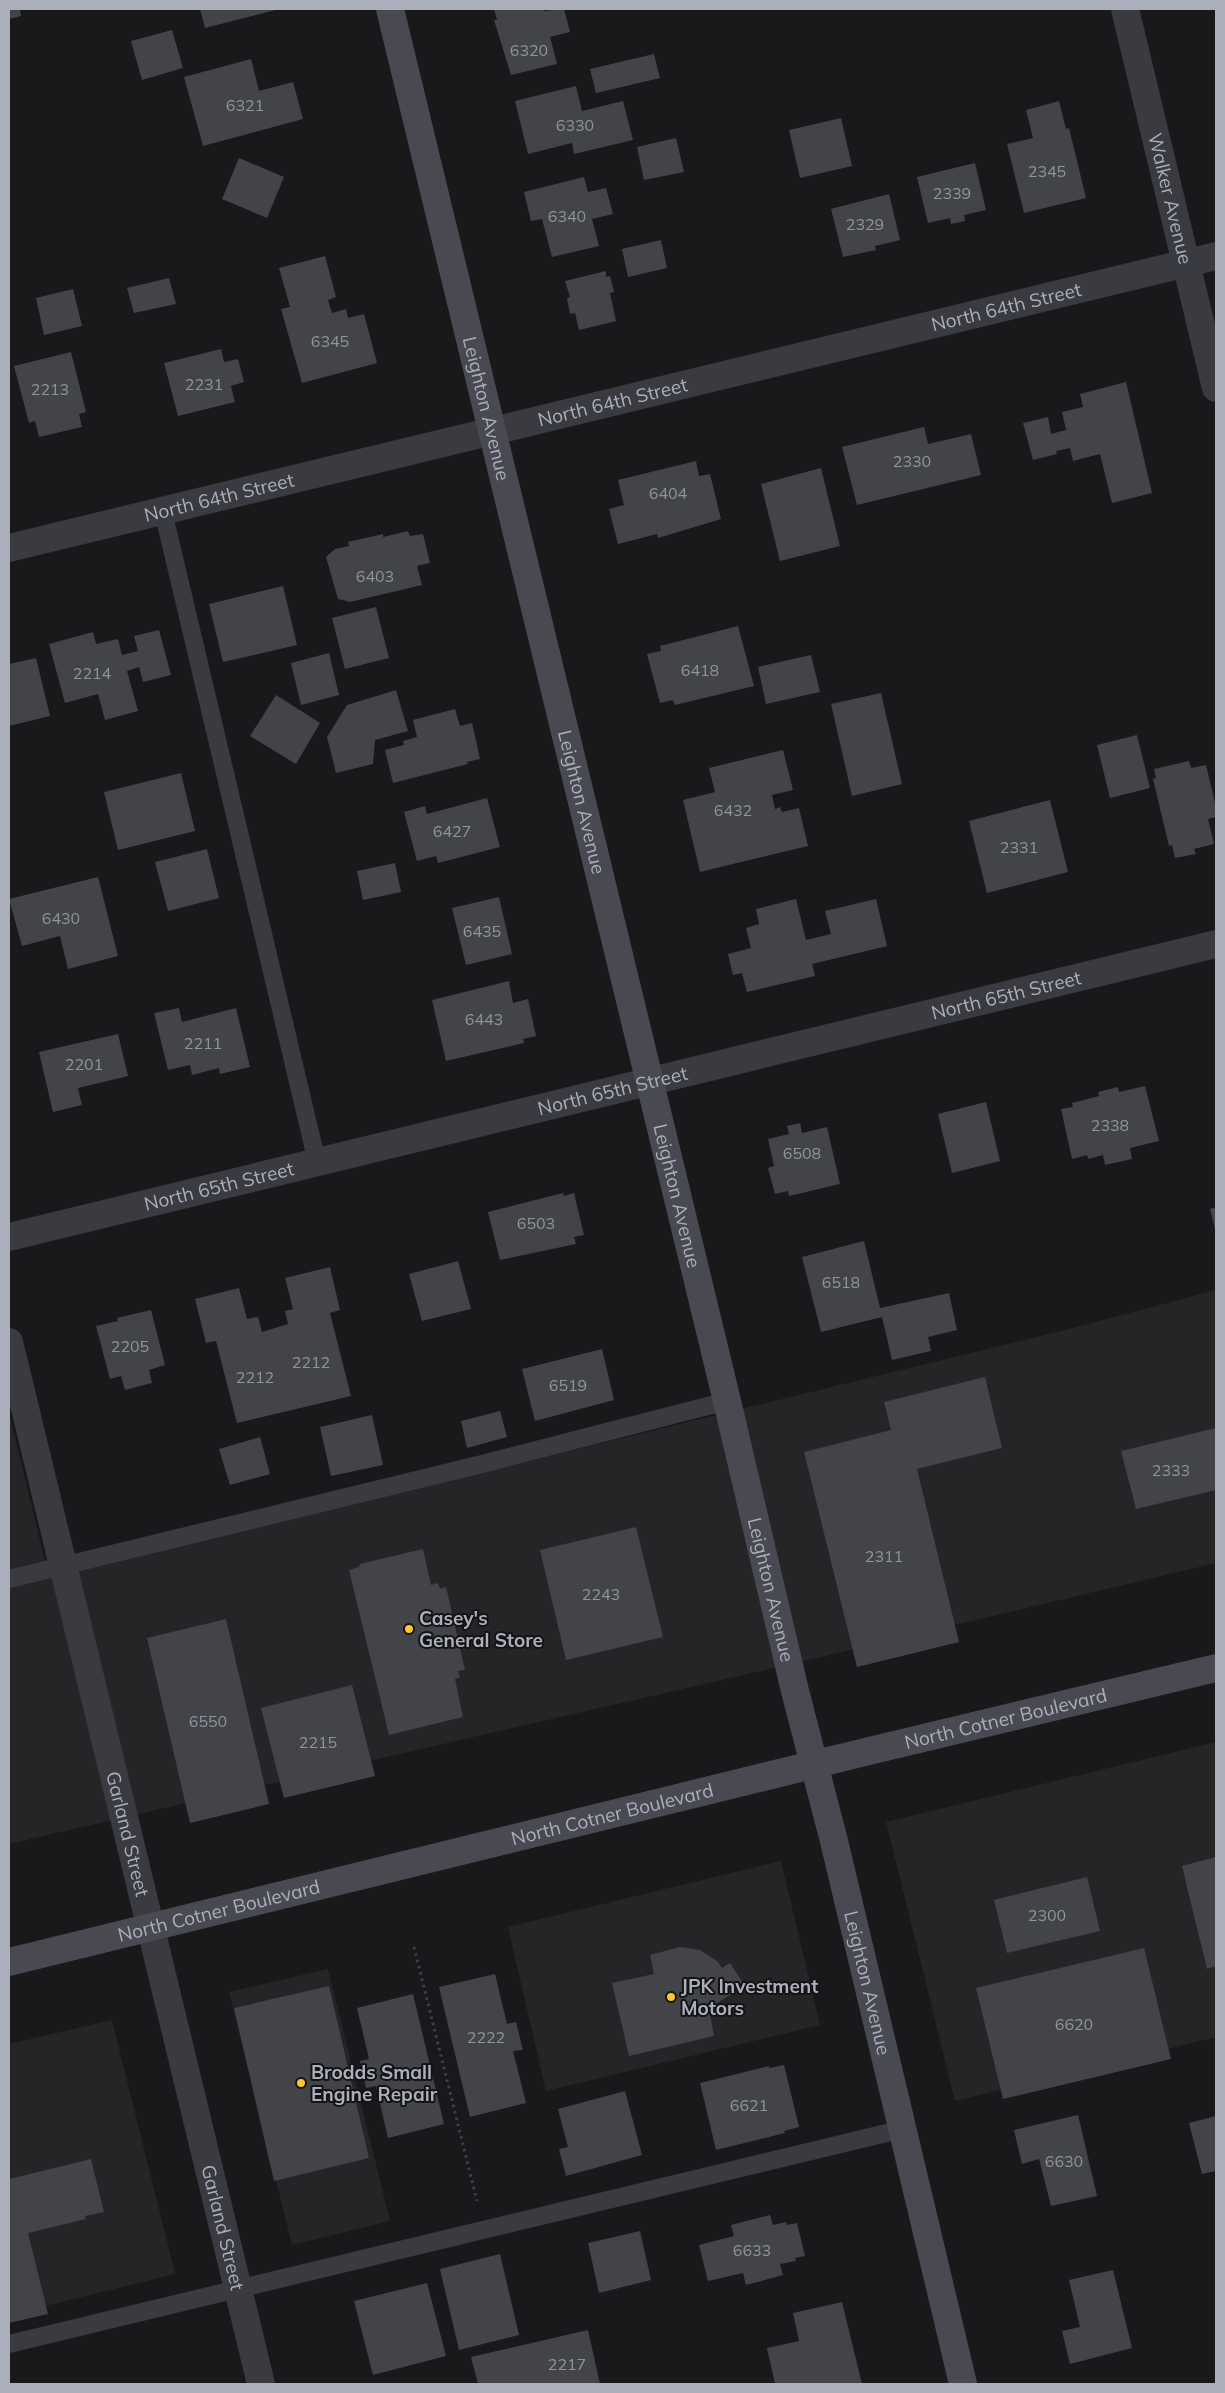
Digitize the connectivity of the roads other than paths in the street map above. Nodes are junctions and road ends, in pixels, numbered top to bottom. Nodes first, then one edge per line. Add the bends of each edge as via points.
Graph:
1 (390, 9) edge
2 (1124, 9) edge
3 (1216, 256) edge
4 (1186, 263) junction
5 (1216, 388) edge
6 (493, 430) junction
7 (164, 511) junction
8 (9, 548) edge
9 (1216, 944) edge
10 (650, 1082) junction
11 (317, 1162) junction
12 (9, 1237) edge
13 (9, 1342) edge
14 (727, 1401) junction
15 (63, 1566) junction
16 (9, 1580) edge
17 (1216, 1668) edge
18 (814, 1765) junction
19 (151, 1927) junction
20 (9, 1962) edge
21 (903, 2129) junction
22 (238, 2288) junction
23 (9, 2344) edge
24 (261, 2384) edge
25 (963, 2384) edge

1 - 6 street, Leighton Avenue
2 - 4 street, Walker Avenue
3 - 4 street, North 64th Street
4 - 5 street, Walker Avenue
4 - 6 street, North 64th Street
6 - 7 street, North 64th Street
6 - 10 street, Leighton Avenue
7 - 8 street, North 64th Street
7 - 11 lane
9 - 10 street, North 65th Street
10 - 11 street, North 65th Street
10 - 14 street, Leighton Avenue
11 - 12 street, North 65th Street
13 - 15 street, Garland Street
14 - 15 lane
14 - 18 street, Leighton Avenue
15 - 16 lane
15 - 19 street, Garland Street
17 - 18 street, North Cotner Boulevard
18 - 19 street, North Cotner Boulevard
18 - 21 street, Leighton Avenue
19 - 20 street, North Cotner Boulevard
19 - 22 street, Garland Street
21 - 22 lane
21 - 25 street, Leighton Avenue
22 - 23 lane
22 - 24 street, Garland Street

